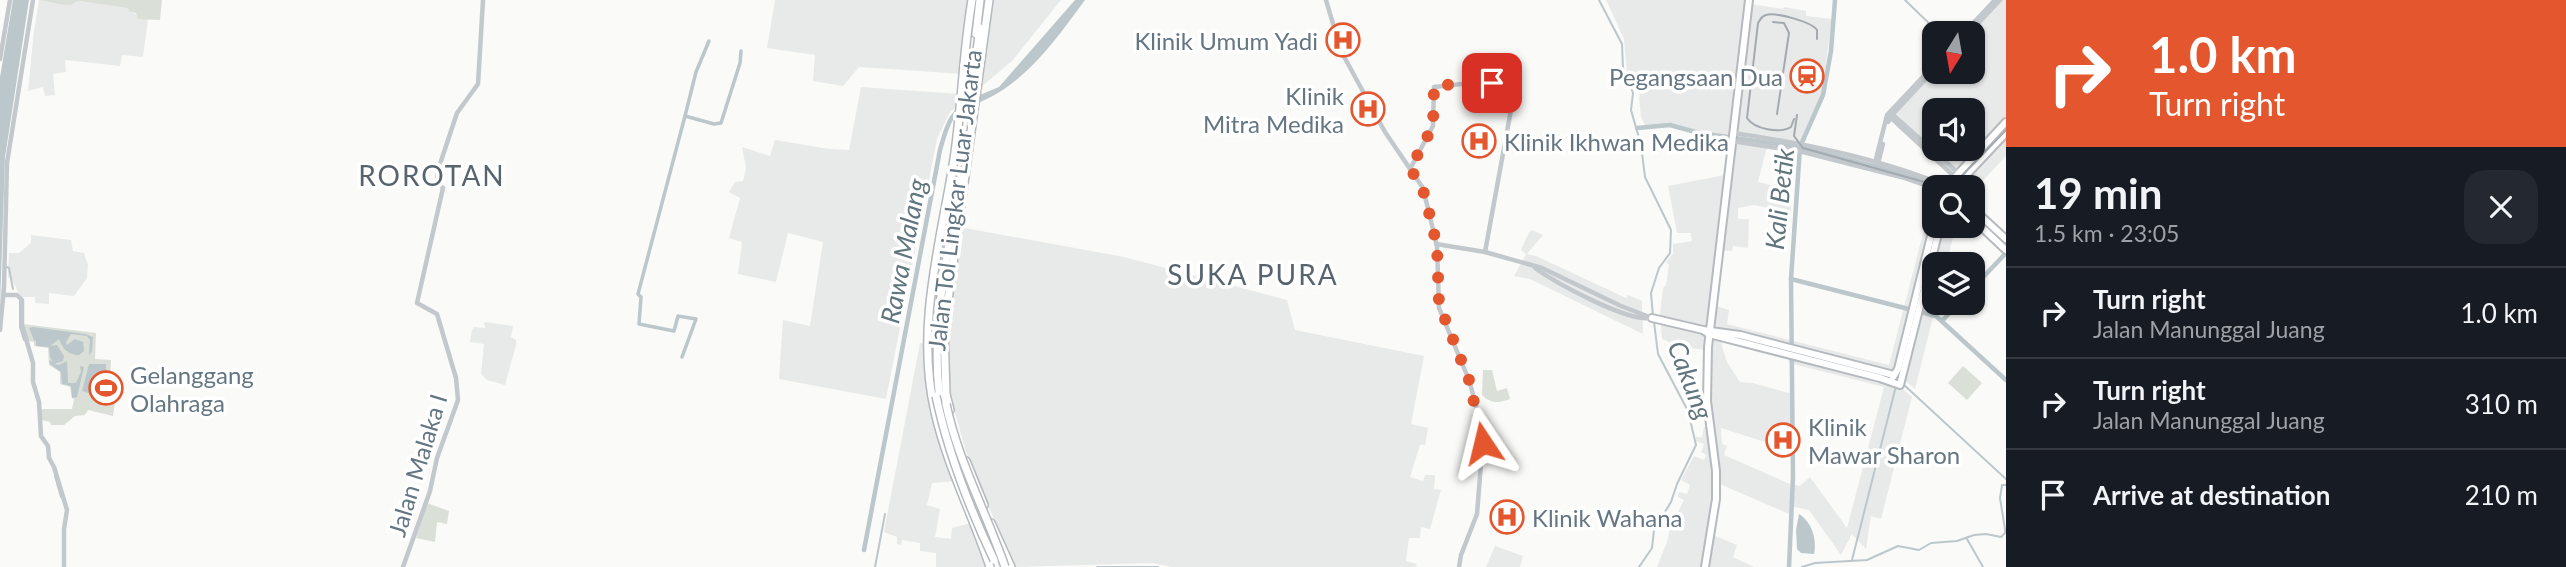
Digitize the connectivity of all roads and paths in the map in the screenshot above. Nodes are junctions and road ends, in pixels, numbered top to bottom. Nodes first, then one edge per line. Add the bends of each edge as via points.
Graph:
1 (10, 0) edge
2 (33, 0) edge
3 (483, 0) edge
4 (972, 0) edge
5 (985, 0) edge
6 (1326, 0) edge
7 (1749, 0) edge
8 (1997, 0) edge
9 (1977, 21) edge
10 (0, 60) edge
11 (1922, 81) edge
12 (969, 90) junction
13 (1890, 114) junction
14 (2006, 122) edge
15 (2006, 132) edge
16 (1733, 137) junction
17 (1877, 164) junction
18 (1410, 169) junction
19 (961, 173) junction
20 (1954, 175) edge
21 (1961, 175) edge
22 (1962, 175) edge
23 (1922, 176) edge
24 (1922, 184) edge
25 (950, 210) junction
26 (1985, 220) edge
27 (1985, 230) edge
28 (957, 232) junction
29 (1931, 238) edge
30 (1936, 238) edge
31 (2006, 239) edge
32 (1436, 244) junction
33 (2006, 250) edge
34 (1485, 252) junction
35 (4, 295) junction
36 (1915, 311) junction
37 (930, 316) junction
38 (1654, 319) joint
39 (0, 330) edge
40 (1710, 333) junction
41 (1896, 380) junction
42 (946, 394) junction
43 (972, 474) junction
44 (961, 480) junction
45 (977, 488) junction
46 (962, 495) junction
47 (64, 567) edge
48 (402, 567) edge
49 (1001, 567) edge
50 (1459, 567) edge
51 (1705, 567) edge

1 - 10 street
2 - 35 street via 7,163
3 - 48 street, Jalan Malaka I via 478,84 457,113 438,170 437,182 443,188 417,303 437,314 458,400
4 - 12 highway
5 - 12 highway via 984,48
6 - 18 street via 1341,51
7 - 16 main road
8 - 9 street
11 - 13 street
12 - 19 highway, Jalan Tol Lingkar Luar Jakarta
12 - 25 highway, Jalan Tol Lingkar Luar Jakarta
12 - 28 highway via 970,138
12 - 37 highway via 957,137
13 - 17 street
13 - 20 street
14 - 21 main road
15 - 22 main road
16 - 17 street via 1777,139
16 - 24 street
16 - 40 main road
17 - 23 street
18 - 32 street via 1423,188
18 - 34 street via 1433,126 1434,87 1480,82 1515,88
19 - 28 highway
19 - 44 highway, Jalan Tol Lingkar Luar Jakarta, bridge via 937,350 939,394
25 - 37 highway
25 - 44 highway, Jalan Tol Lingkar Luar Jakarta, bridge via 933,363 943,429
26 - 31 main road
27 - 33 main road
28 - 42 highway via 944,330
29 - 36 main road
30 - 36 main road
32 - 34 street
32 - 50 street via 1439,304 1469,380 1483,439 1477,514
34 - 38 street via 1532,266 1621,313
35 - 39 street
35 - 47 street via 22,300 41,436 67,510
36 - 41 main road
36 - 41 main road
37 - 44 highway via 927,347 934,411
38 - 40 main road
40 - 41 main road
40 - 51 main road via 1707,401 1716,499
42 - 43 highway
42 - 49 highway, bridge via 955,444 994,533
43 - 44 highway
43 - 45 highway
44 - 46 highway
44 - 49 highway, bridge
45 - 46 highway via 967,487
45 - 49 highway
46 - 49 highway

